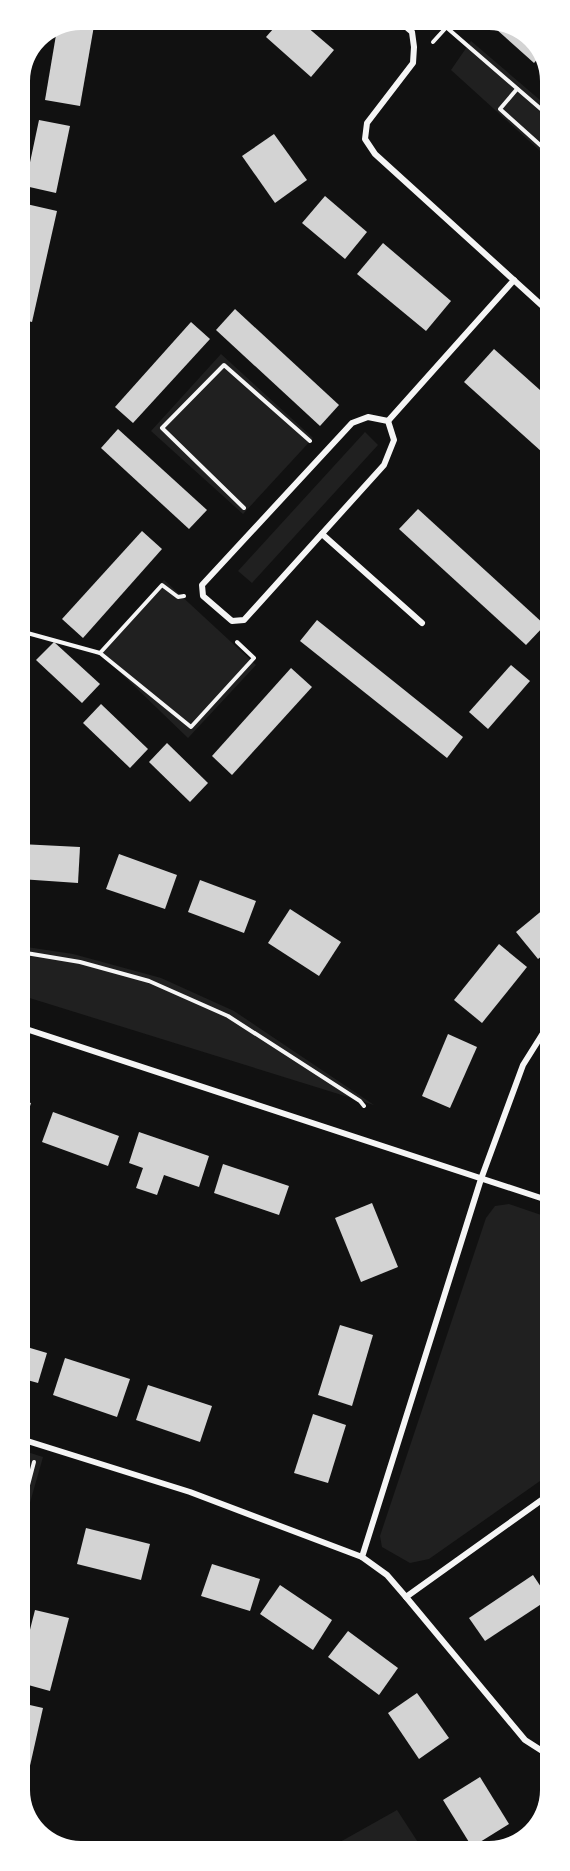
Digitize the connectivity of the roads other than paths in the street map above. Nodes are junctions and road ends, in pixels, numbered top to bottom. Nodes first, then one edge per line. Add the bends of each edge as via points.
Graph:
1 (410, 30) edge
2 (514, 280) junction
3 (540, 304) edge
4 (388, 421) junction
5 (322, 534) junction
6 (422, 624) dead end
7 (30, 1030) edge
8 (540, 1038) edge
9 (481, 1179) junction
10 (540, 1198) edge
11 (30, 1442) edge
12 (540, 1501) edge
13 (362, 1557) junction
14 (406, 1597) junction
15 (540, 1750) edge

1 - 2 street via 413,63 367,123 365,139 375,154
2 - 3 street
2 - 4 street
4 - 5 street via 394,440 384,465
4 - 5 street via 368,417 352,423 202,585 203,596 232,621 244,620
5 - 6 street
7 - 9 street
8 - 9 street via 523,1065
9 - 10 street
9 - 13 street
11 - 13 street via 189,1492
12 - 14 street
13 - 14 street via 387,1575
14 - 15 street via 525,1740

